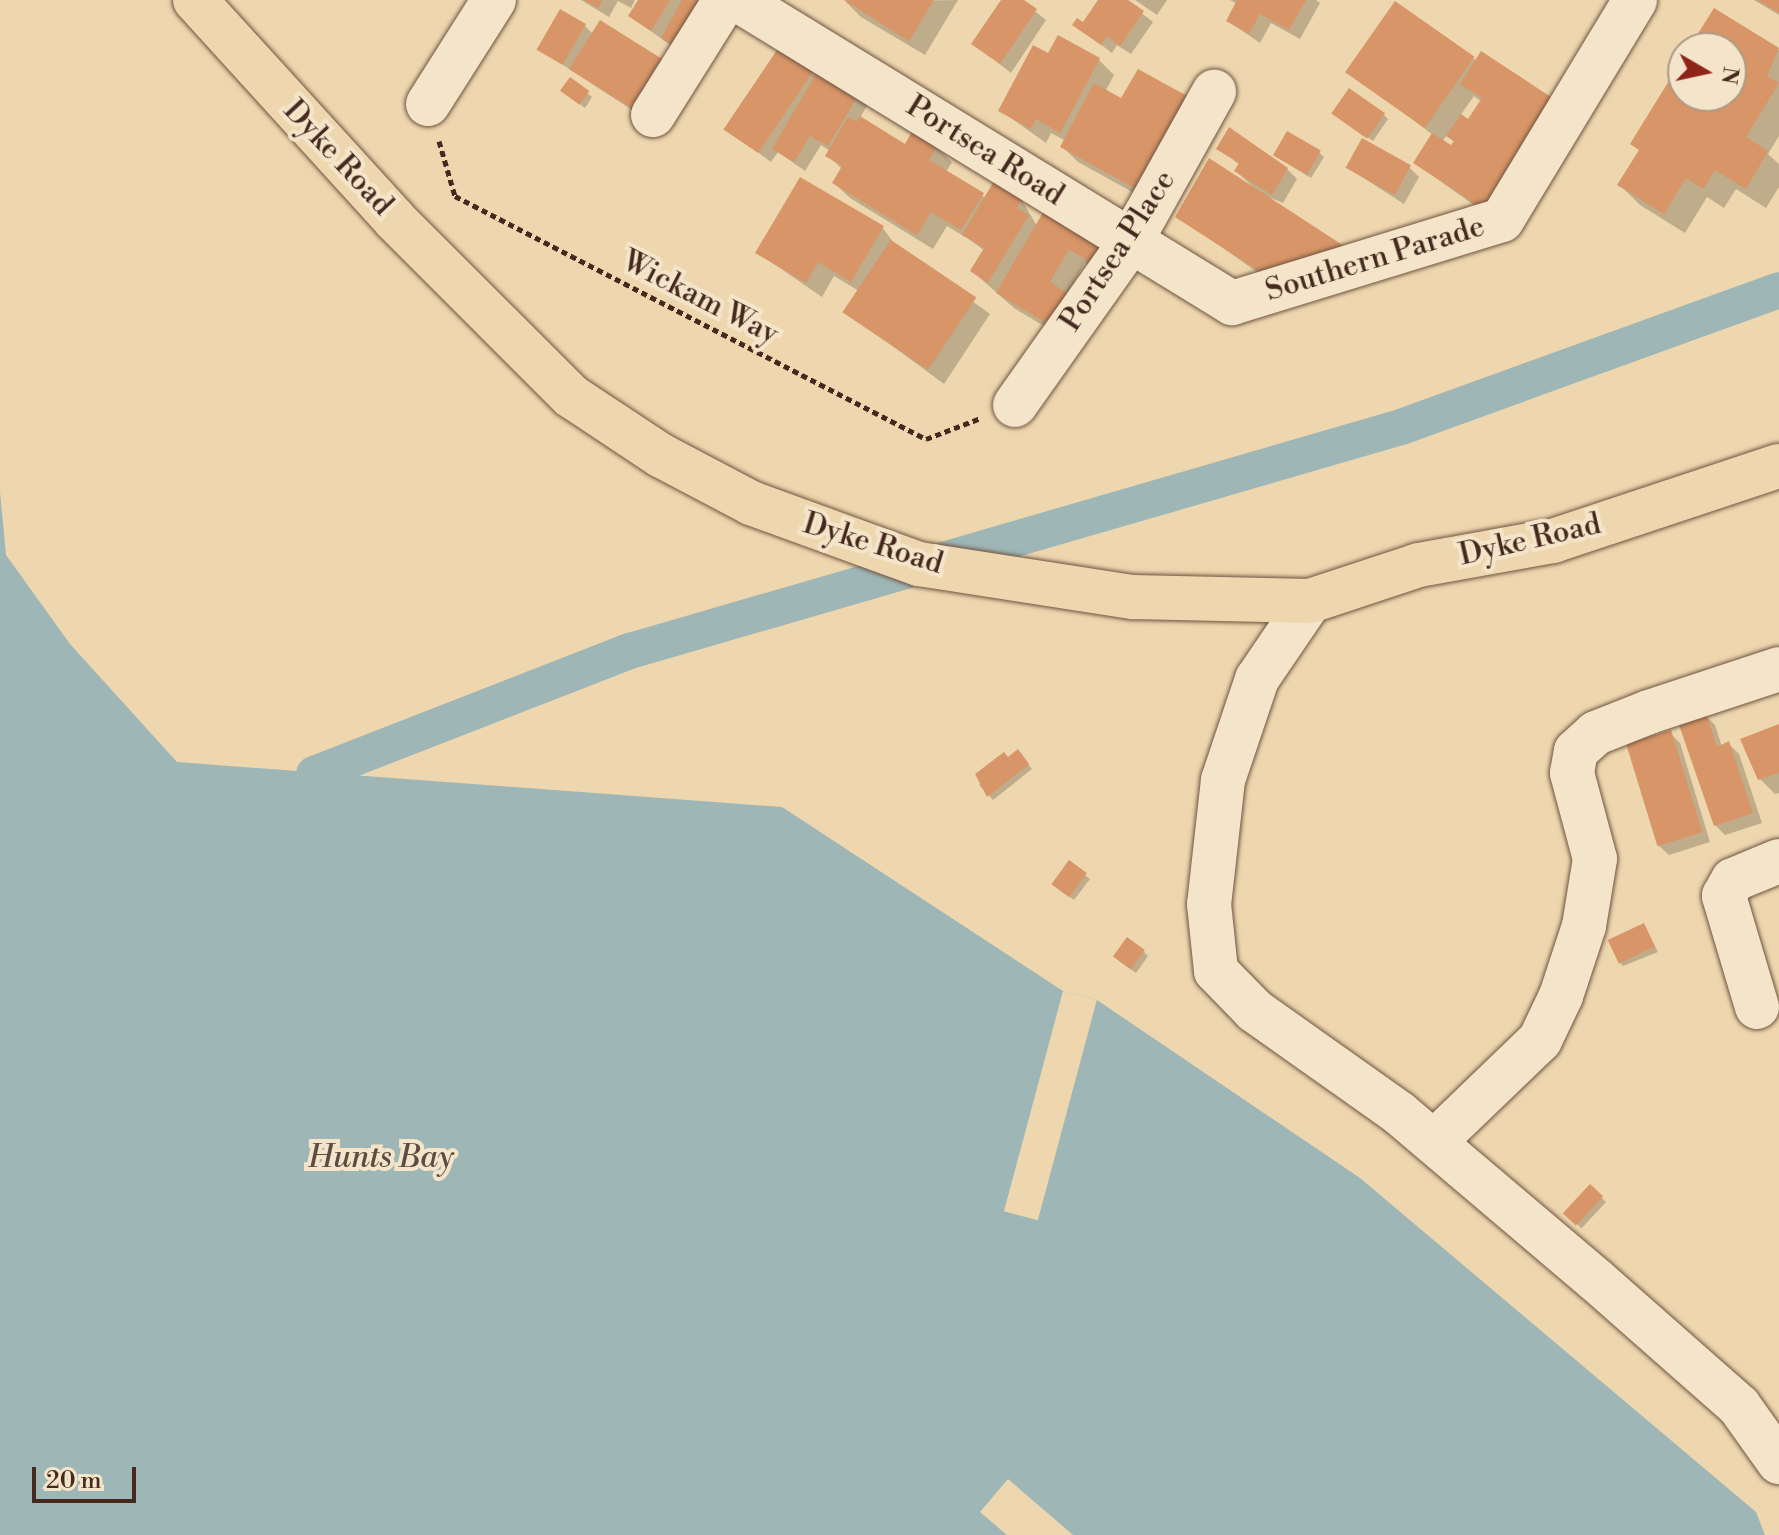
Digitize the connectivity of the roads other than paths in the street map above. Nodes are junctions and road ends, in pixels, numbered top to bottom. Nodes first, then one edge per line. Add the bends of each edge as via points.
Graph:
1 (195, 0) edge
2 (494, 0) edge
3 (725, 0) edge
4 (738, 0) edge
5 (1635, 0) edge
6 (1214, 92) dead end
7 (428, 104) road end
8 (653, 115) dead end
9 (1131, 241) junction
10 (1232, 303) joint
11 (1015, 405) road end
12 (1779, 466) edge
13 (1310, 601) junction
14 (1779, 669) edge
15 (1779, 861) edge
16 (1757, 1007) dead end
17 (1434, 1142) junction
18 (1779, 1462) edge

1 - 13 main road, Dyke Road via 395,220 571,396 660,455 751,503 919,564 1133,597
2 - 7 street
3 - 8 street
4 - 9 street, Portsea Road
5 - 10 street, Southern Parade via 1502,220
6 - 9 street, Portsea Place
9 - 10 street, Portsea Road
9 - 11 street, Portsea Place
12 - 13 main road, Dyke Road via 1553,541 1419,565
13 - 17 street via 1257,679 1223,780 1209,904 1216,971 1255,1011
14 - 17 street via 1635,717 1596,733 1576,751 1572,773 1595,859 1584,926 1561,996 1540,1040
15 - 16 street via 1733,880 1724,896
17 - 18 street via 1739,1406

